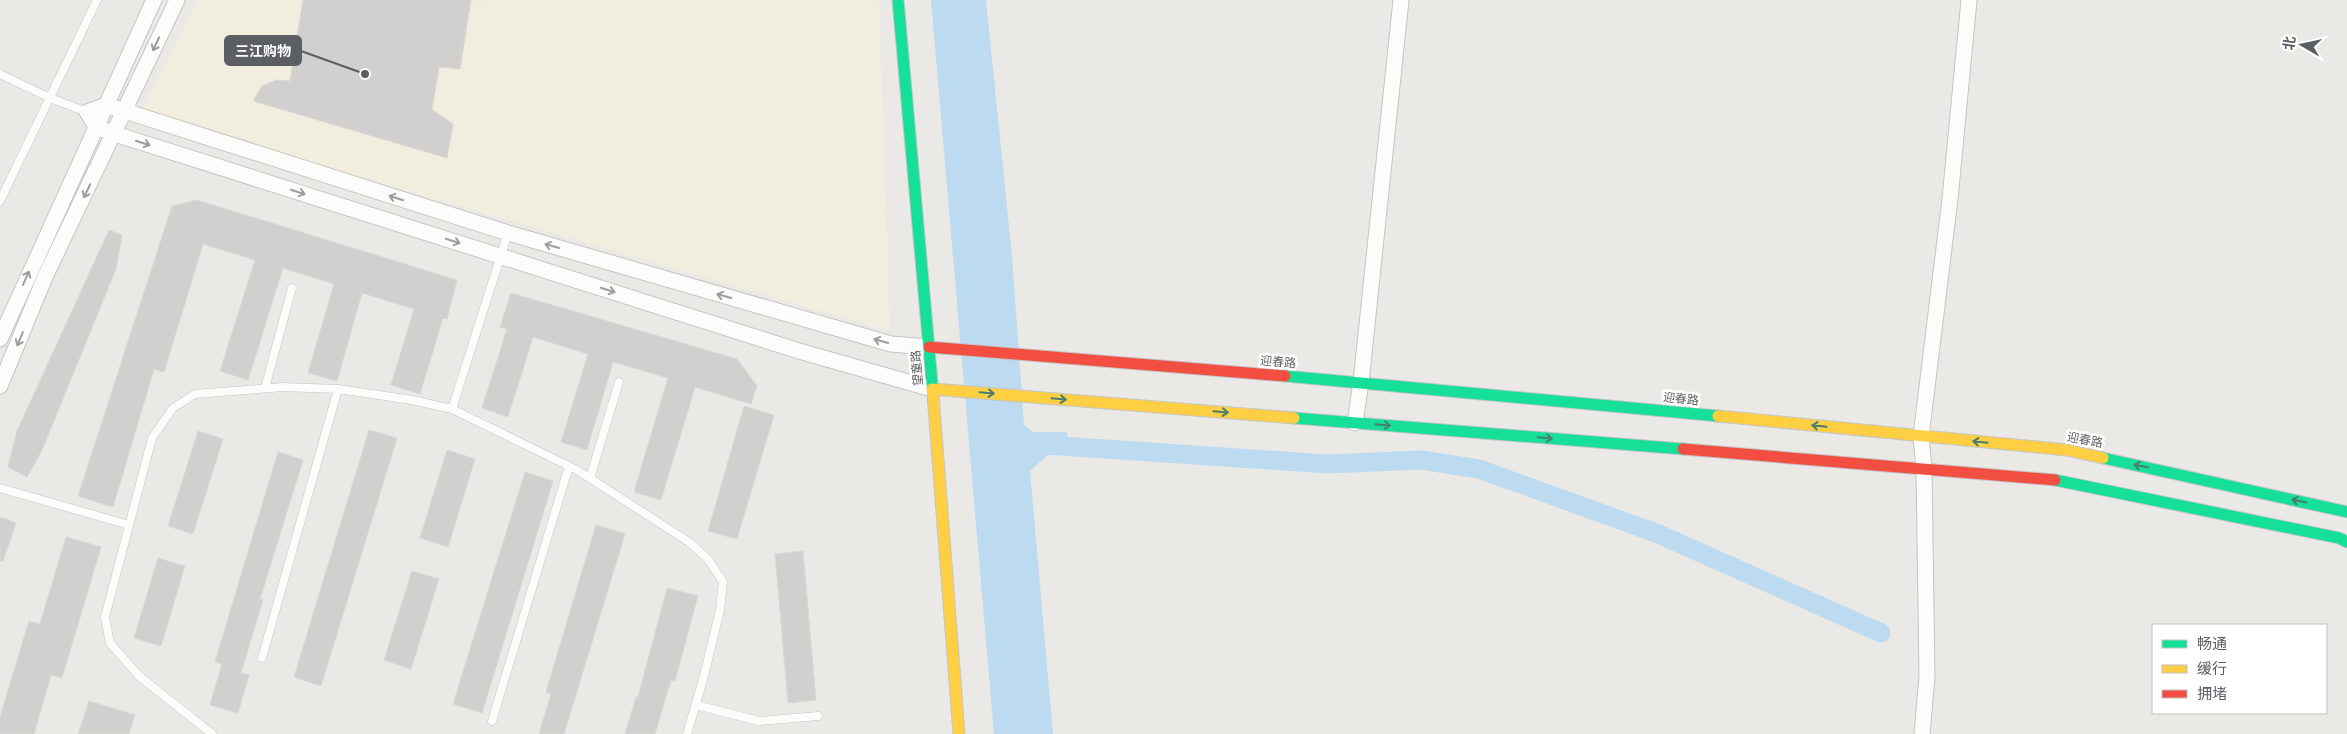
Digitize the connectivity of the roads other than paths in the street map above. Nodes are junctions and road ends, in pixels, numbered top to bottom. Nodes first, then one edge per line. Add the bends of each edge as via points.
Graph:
1 (97, 0) edge
2 (154, 0) edge
3 (177, 0) edge
4 (898, 0) edge
5 (1401, 0) edge
6 (1969, 0) edge
7 (0, 74) edge
8 (50, 98) junction
9 (106, 105) junction
10 (87, 112) junction
11 (124, 112) junction
12 (96, 126) junction
13 (115, 134) junction
14 (0, 201) edge
15 (508, 233) junction
16 (500, 256) junction
17 (292, 288) dead end
18 (0, 339) edge
19 (929, 347) junction
20 (620, 382) dead end
21 (1361, 382) junction
22 (0, 386) edge
23 (265, 388) junction
24 (338, 389) junction
25 (932, 389) junction
26 (452, 409) junction
27 (1355, 423) junction
28 (1921, 436) junction
29 (569, 466) junction
30 (1924, 469) junction
31 (590, 478) junction
32 (0, 488) edge
33 (2347, 512) edge
34 (129, 525) junction
35 (2347, 542) edge
36 (262, 658) dead end
37 (696, 705) junction
38 (818, 716) dead end
39 (492, 721) dead end
40 (212, 734) edge
41 (687, 734) edge
42 (959, 734) edge
43 (1922, 734) edge

1 - 8 lane
2 - 9 street
3 -> 11 street
4 - 19 street, 望童路
5 - 21 street
6 - 28 street via 1950,199
7 - 8 lane
8 - 10 lane
8 - 14 lane
9 - 10 street
9 - 11 street
9 - 12 street
10 - 12 street
11 - 13 street
15 -> 11 street
12 - 13 street
18 -> 12 street
13 -> 16 street
13 -> 22 street via 46,277
15 - 16 lane
19 -> 15 street via 891,344
16 -> 25 street via 799,351
16 - 26 lane
17 - 23 lane
19 - 21 street, 迎春路
19 - 25 street, 望童路
20 - 31 lane
21 - 27 street
28 -> 21 street, 迎春路
23 - 24 lane
23 - 34 lane via 195,394 173,408 152,438
24 - 26 lane
24 - 36 lane
25 -> 27 street
25 - 42 street, 望童路
26 - 29 lane
27 -> 30 street
28 - 30 street
33 -> 28 street, 迎春路 via 2067,450
29 - 31 lane
29 - 39 lane
30 - 35 street via 2052,479
30 - 43 street via 1927,677
31 - 37 lane via 688,542 708,560 723,582 720,610
32 - 34 lane
34 - 40 lane via 105,617 110,643 139,676
37 - 38 lane via 759,721
37 - 41 lane

